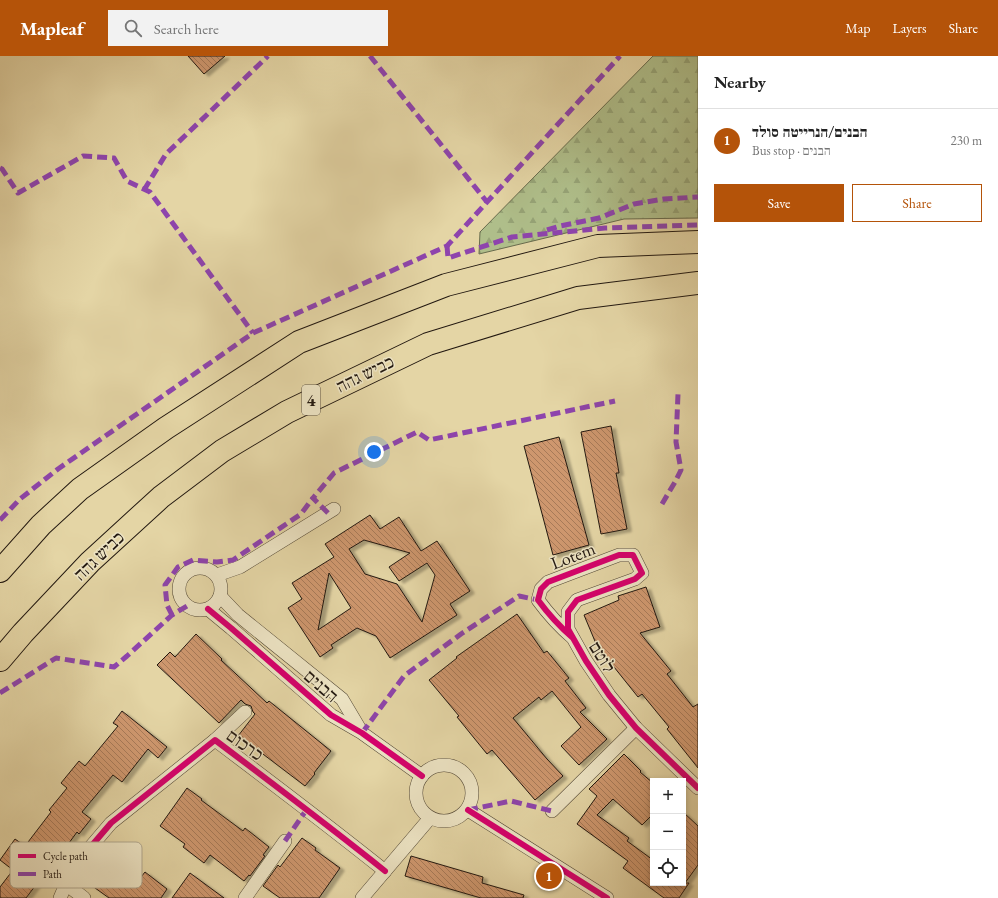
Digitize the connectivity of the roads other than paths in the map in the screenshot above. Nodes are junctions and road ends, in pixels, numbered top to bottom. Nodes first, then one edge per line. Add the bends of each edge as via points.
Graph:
1 (698, 242) edge
2 (698, 283) edge
3 (334, 509) dead end
4 (633, 555) joint
5 (0, 571) edge
6 (217, 575) junction
7 (220, 596) junction
8 (208, 609) junction
9 (573, 638) junction
10 (0, 660) edge
11 (245, 712) dead end
12 (636, 728) junction
13 (362, 732) junction
14 (215, 740) junction
15 (422, 776) junction
16 (698, 788) edge
17 (468, 810) junction
18 (552, 811) dead end
19 (430, 818) junction
20 (285, 841) dead end
21 (95, 842) edge
22 (385, 871) junction
23 (64, 888) edge
24 (71, 888) edge
25 (60, 898) edge
26 (84, 898) edge
27 (245, 898) edge
28 (362, 898) edge
29 (607, 898) edge

1 - 5 highway via 590,248 446,285 299,342 166,428 80,489 41,526
2 - 10 highway, כביש גהה / 4 via 578,298 428,344 287,412 222,451 161,497 90,562
3 - 6 street via 240,567
4 - 9 street, לוטם via 642,572 635,579 577,600 568,612 568,629
4 - 9 street, Lotem via 619,555 548,582 542,589 538,600 558,625
6 - 7 street via 222,589
6 - 8 street via 205,568 190,569 184,574 178,587 182,601 187,606
7 - 8 street
7 - 13 street, הבנים via 238,615 342,699
8 - 13 street, הבנים via 331,715
9 - 12 street, לוטם via 609,695
11 - 14 street, כרכום
12 - 16 street, לוטם
12 - 18 street
13 - 15 street, הבנים
14 - 21 street, כרכום via 111,823
14 - 22 street, כרכום
15 - 17 street via 438,766 458,768 470,782 473,792
15 - 19 street via 416,794 422,812
17 - 19 street via 462,816 446,822
17 - 29 street
19 - 22 street
20 - 27 street
22 - 28 street
23 - 25 street, כרכום
24 - 26 street

